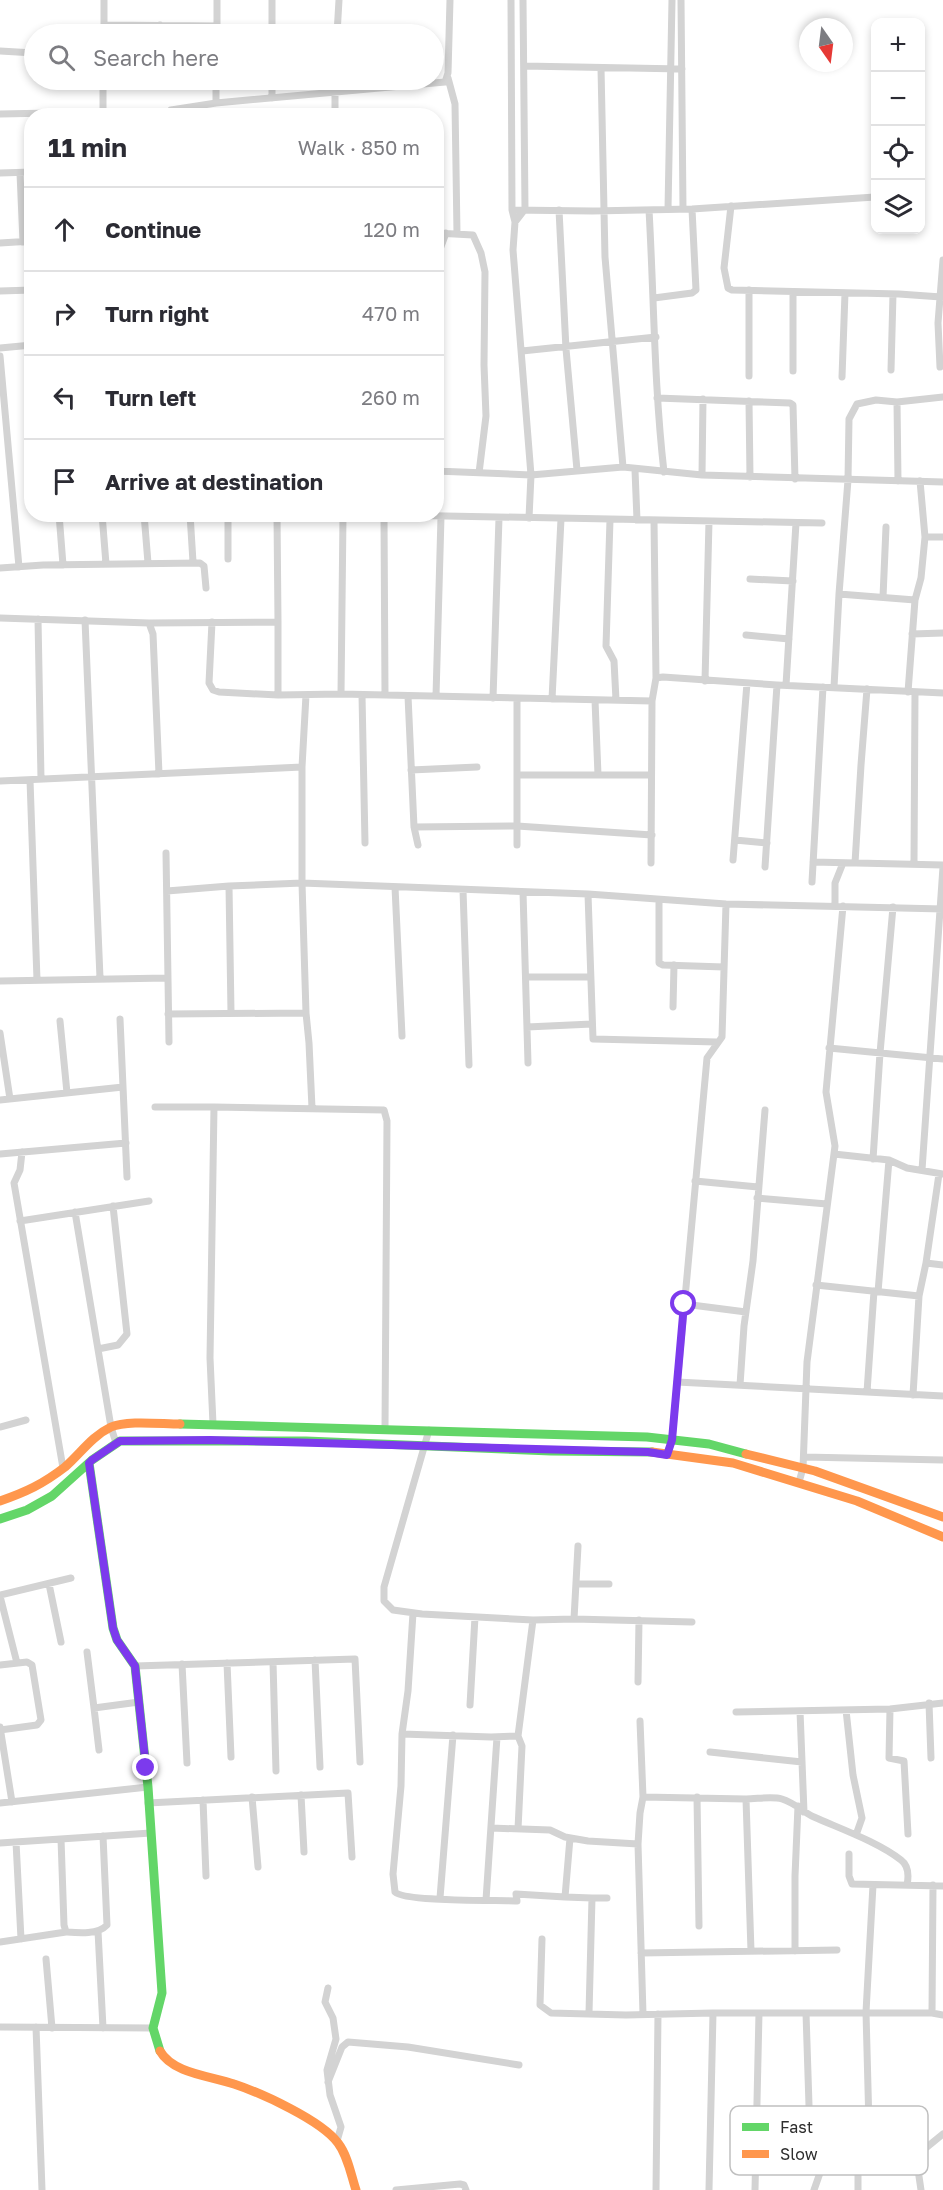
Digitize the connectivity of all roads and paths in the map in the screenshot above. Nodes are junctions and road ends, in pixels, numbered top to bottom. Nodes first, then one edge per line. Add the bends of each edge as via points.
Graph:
1 (104, 0) edge
2 (217, 0) edge
3 (272, 0) edge
4 (339, 0) edge
5 (450, 0) edge
6 (511, 0) edge
7 (523, 0) edge
8 (672, 0) edge
9 (681, 0) edge
10 (104, 24) edge
11 (217, 24) edge
12 (272, 24) edge
13 (338, 24) edge
14 (0, 51) edge
15 (24, 52) edge
16 (524, 66) junction
17 (601, 68) junction
18 (671, 69) junction
19 (682, 69) junction
20 (448, 78) junction
21 (444, 82) edge
22 (103, 90) edge
23 (216, 90) edge
24 (272, 90) edge
25 (359, 90) edge
26 (334, 92) junction
27 (272, 98) junction
28 (216, 103) junction
29 (202, 106) joint
30 (103, 108) edge
31 (186, 108) edge
32 (335, 108) edge
33 (0, 114) edge
34 (24, 114) edge
35 (0, 173) edge
36 (20, 173) junction
37 (24, 173) edge
38 (871, 197) edge
39 (731, 206) junction
40 (525, 209) junction
41 (668, 209) junction
42 (683, 209) junction
43 (692, 209) junction
44 (512, 210) junction
45 (559, 210) junction
46 (649, 210) junction
47 (603, 211) junction
48 (24, 212) edge
49 (515, 222) junction
50 (446, 233) joint
51 (457, 234) junction
52 (444, 238) edge
53 (24, 242) edge
54 (0, 243) edge
55 (943, 260) edge
56 (24, 290) edge
57 (0, 291) edge
58 (749, 291) junction
59 (793, 292) junction
60 (844, 293) junction
61 (893, 294) junction
62 (941, 297) junction
63 (654, 298) junction
64 (656, 337) junction
65 (612, 343) junction
66 (24, 346) edge
67 (566, 347) junction
68 (0, 348) edge
69 (522, 351) junction
70 (0, 356) edge
71 (940, 367) dead end
72 (891, 370) dead end
73 (793, 371) dead end
74 (749, 376) dead end
75 (842, 377) dead end
76 (943, 397) edge
77 (657, 398) junction
78 (704, 399) junction
79 (748, 401) junction
80 (897, 402) junction
81 (622, 467) junction
82 (577, 470) junction
83 (635, 470) junction
84 (444, 471) edge
85 (664, 471) junction
86 (479, 473) junction
87 (531, 475) junction
88 (702, 475) junction
89 (750, 477) junction
90 (795, 479) junction
91 (848, 480) junction
92 (898, 481) junction
93 (920, 481) junction
94 (943, 482) edge
95 (444, 517) edge
96 (499, 518) junction
97 (529, 518) junction
98 (561, 519) junction
99 (609, 520) junction
100 (637, 520) junction
101 (654, 520) junction
102 (709, 521) junction
103 (60, 522) edge
104 (103, 522) edge
105 (145, 522) edge
106 (190, 522) edge
107 (228, 522) edge
108 (277, 522) edge
109 (343, 522) edge
110 (384, 522) edge
111 (441, 522) edge
112 (796, 523) junction
113 (822, 523) dead end
114 (886, 527) dead end
115 (926, 537) junction
116 (943, 537) edge
117 (228, 559) dead end
118 (193, 562) junction
119 (148, 563) junction
120 (106, 564) junction
121 (63, 565) junction
122 (19, 567) junction
123 (0, 568) edge
124 (750, 579) dead end
125 (793, 581) junction
126 (206, 588) dead end
127 (839, 594) junction
128 (883, 597) junction
129 (915, 600) junction
130 (0, 618) edge
131 (38, 619) junction
132 (85, 620) junction
133 (212, 622) junction
134 (278, 622) junction
135 (149, 623) junction
136 (943, 633) edge
137 (912, 634) junction
138 (746, 635) dead end
139 (789, 639) junction
140 (656, 678) junction
141 (705, 681) junction
142 (747, 683) junction
143 (777, 685) junction
144 (786, 685) junction
145 (824, 687) junction
146 (834, 687) junction
147 (867, 689) junction
148 (912, 692) junction
149 (943, 693) edge
150 (341, 694) junction
151 (278, 695) junction
152 (306, 695) junction
153 (362, 695) junction
154 (385, 695) junction
155 (408, 696) junction
156 (436, 696) junction
157 (493, 698) junction
158 (517, 698) junction
159 (552, 699) junction
160 (595, 700) junction
161 (616, 700) junction
162 (652, 701) junction
163 (302, 767) junction
164 (477, 767) dead end
165 (411, 770) junction
166 (159, 774) junction
167 (517, 775) junction
168 (598, 775) junction
169 (651, 775) junction
170 (92, 777) junction
171 (41, 779) junction
172 (30, 780) junction
173 (0, 781) edge
174 (517, 826) junction
175 (414, 827) junction
176 (651, 835) junction
177 (735, 840) junction
178 (364, 843) dead end
179 (767, 843) junction
180 (418, 844) dead end
181 (517, 845) dead end
182 (166, 853) dead end
183 (733, 860) dead end
184 (813, 862) junction
185 (651, 863) dead end
186 (843, 863) junction
187 (855, 863) junction
188 (914, 864) junction
189 (943, 866) edge
190 (765, 867) dead end
191 (812, 882) dead end
192 (302, 883) junction
193 (229, 886) junction
194 (395, 887) junction
195 (464, 890) junction
196 (167, 891) junction
197 (524, 892) junction
198 (588, 894) junction
199 (659, 900) junction
200 (726, 904) junction
201 (839, 906) junction
202 (893, 907) junction
203 (942, 908) edge
204 (674, 965) junction
205 (724, 967) junction
206 (526, 977) junction
207 (590, 977) junction
208 (100, 978) junction
209 (167, 978) junction
210 (37, 980) junction
211 (0, 981) edge
212 (673, 1007) dead end
213 (231, 1013) junction
214 (306, 1013) junction
215 (168, 1014) junction
216 (120, 1019) dead end
217 (60, 1021) dead end
218 (592, 1023) junction
219 (527, 1027) junction
220 (0, 1033) edge
221 (402, 1036) dead end
222 (169, 1042) dead end
223 (717, 1042) junction
224 (829, 1048) junction
225 (880, 1053) junction
226 (930, 1058) junction
227 (943, 1059) edge
228 (528, 1064) dead end
229 (469, 1065) dead end
230 (123, 1087) junction
231 (67, 1093) junction
232 (10, 1099) junction
233 (0, 1100) edge
234 (155, 1107) dead end
235 (214, 1107) junction
236 (312, 1108) junction
237 (765, 1110) dead end
238 (126, 1143) junction
239 (22, 1152) junction
240 (0, 1154) edge
241 (834, 1154) junction
242 (873, 1159) junction
243 (889, 1160) junction
244 (922, 1170) junction
245 (941, 1174) edge
246 (127, 1177) dead end
247 (695, 1181) junction
248 (758, 1187) junction
249 (757, 1198) junction
250 (149, 1201) dead end
251 (827, 1204) junction
252 (113, 1206) junction
253 (75, 1212) junction
254 (20, 1221) junction
255 (926, 1263) junction
256 (943, 1265) edge
257 (816, 1286) junction
258 (876, 1291) junction
259 (919, 1296) junction
260 (684, 1304) junction
261 (746, 1312) junction
262 (98, 1349) junction
263 (677, 1382) junction
264 (740, 1385) junction
265 (806, 1389) junction
266 (867, 1392) junction
267 (913, 1395) junction
268 (943, 1396) edge
269 (26, 1420) dead end
270 (213, 1424) junction
271 (111, 1426) junction
272 (0, 1427) edge
273 (385, 1429) junction
274 (429, 1430) junction
275 (672, 1440) junction
276 (116, 1443) junction
277 (423, 1447) junction
278 (667, 1455) junction
279 (804, 1457) junction
280 (943, 1460) edge
281 (89, 1463) junction
282 (63, 1468) junction
283 (803, 1468) junction
284 (799, 1482) junction
285 (0, 1502) edge
286 (943, 1517) edge
287 (0, 1519) edge
288 (943, 1537) edge
289 (578, 1546) dead end
290 (71, 1578) dead end
291 (49, 1584) junction
292 (576, 1584) junction
293 (609, 1584) dead end
294 (0, 1595) edge
295 (413, 1613) junction
296 (475, 1617) junction
297 (574, 1618) junction
298 (533, 1620) junction
299 (639, 1620) junction
300 (692, 1622) dead end
301 (62, 1642) dead end
302 (87, 1652) dead end
303 (315, 1660) junction
304 (273, 1662) junction
305 (17, 1663) junction
306 (227, 1663) junction
307 (182, 1664) junction
308 (0, 1665) edge
309 (135, 1666) junction
310 (638, 1682) dead end
311 (139, 1702) junction
312 (929, 1703) junction
313 (943, 1703) edge
314 (470, 1705) dead end
315 (94, 1708) junction
316 (890, 1709) junction
317 (846, 1710) junction
318 (800, 1711) junction
319 (736, 1712) dead end
320 (640, 1721) dead end
321 (0, 1728) edge
322 (402, 1734) junction
323 (453, 1735) junction
324 (518, 1736) junction
325 (497, 1737) junction
326 (99, 1750) dead end
327 (710, 1752) dead end
328 (231, 1757) dead end
329 (931, 1758) dead end
330 (360, 1762) dead end
331 (802, 1762) junction
332 (187, 1763) dead end
333 (320, 1767) dead end
334 (276, 1771) dead end
335 (148, 1787) junction
336 (301, 1795) junction
337 (252, 1797) junction
338 (643, 1797) junction
339 (697, 1797) junction
340 (746, 1799) junction
341 (202, 1800) junction
342 (12, 1802) junction
343 (0, 1803) edge
344 (148, 1803) junction
345 (798, 1806) junction
346 (804, 1812) junction
347 (491, 1828) junction
348 (518, 1829) junction
349 (151, 1833) junction
350 (908, 1834) dead end
351 (856, 1835) junction
352 (103, 1836) junction
353 (570, 1838) junction
354 (61, 1839) junction
355 (16, 1842) junction
356 (0, 1843) edge
357 (638, 1844) junction
358 (304, 1852) dead end
359 (849, 1854) dead end
360 (352, 1857) dead end
361 (258, 1867) dead end
362 (206, 1876) dead end
363 (873, 1885) junction
364 (907, 1885) junction
365 (933, 1886) junction
366 (943, 1886) edge
367 (565, 1897) junction
368 (441, 1898) junction
369 (592, 1898) junction
370 (608, 1898) dead end
371 (486, 1900) junction
372 (699, 1926) dead end
373 (98, 1931) junction
374 (66, 1932) junction
375 (21, 1939) junction
376 (542, 1939) dead end
377 (0, 1942) edge
378 (837, 1950) dead end
379 (751, 1951) junction
380 (795, 1951) junction
381 (641, 1953) junction
382 (46, 1959) dead end
383 (328, 1988) dead end
384 (867, 2012) junction
385 (589, 2013) junction
386 (713, 2013) junction
387 (759, 2013) junction
388 (806, 2013) junction
389 (932, 2013) junction
390 (643, 2014) junction
391 (658, 2014) junction
392 (943, 2015) edge
393 (0, 2027) edge
394 (36, 2027) junction
395 (52, 2028) junction
396 (103, 2028) junction
397 (153, 2028) junction
398 (519, 2065) dead end
399 (328, 2082) junction
400 (757, 2106) edge
401 (809, 2106) edge
402 (869, 2106) edge
403 (943, 2134) edge
404 (337, 2140) junction
405 (928, 2146) edge
406 (755, 2175) edge
407 (819, 2175) edge
408 (919, 2175) edge
409 (42, 2190) edge
410 (356, 2190) edge
411 (396, 2190) edge
412 (466, 2190) edge
413 (656, 2190) edge
414 (709, 2190) edge
415 (755, 2190) edge
416 (814, 2190) edge
417 (921, 2190) edge

1 - 10 street
2 - 11 street
3 - 12 street
4 - 13 street
5 - 20 street
6 - 44 street
7 - 16 street
8 - 18 street
9 - 19 street
14 - 15 street
16 - 17 street
16 - 40 street
17 - 18 street
17 - 47 street
18 - 19 street
18 - 41 street
19 - 42 street
20 - 21 street
20 - 51 street via 455,104
22 - 30 street
23 - 28 street
24 - 27 street
25 - 26 street
26 - 27 street
26 - 32 street
27 - 28 street
28 - 29 street
29 - 31 street
33 - 34 street
35 - 36 street
36 - 37 street
36 - 48 street
38 - 39 street
39 - 43 street
39 - 58 street via 724,275 728,288
40 - 44 street
40 - 45 street
40 - 49 street
41 - 42 street
41 - 46 street
42 - 43 street
43 - 63 street via 696,291
44 - 49 street
45 - 47 street
45 - 67 street
46 - 47 street
46 - 63 street
47 - 65 street
49 - 69 street via 513,250
50 - 51 street
50 - 52 street
51 - 86 street via 473,235 485,272 486,416
53 - 54 street
55 - 62 street
56 - 57 street
58 - 59 street
58 - 74 street
59 - 60 street
59 - 73 street
60 - 61 street
60 - 75 street
61 - 62 street
61 - 72 street
62 - 71 street
63 - 64 street
64 - 65 street
64 - 77 street
65 - 67 street
65 - 81 street
66 - 68 street
67 - 69 street
67 - 82 street
69 - 87 street
70 - 122 street
76 - 80 street
77 - 78 street
77 - 85 street
78 - 79 street
78 - 88 street
79 - 89 street
79 - 90 street via 794,405
80 - 91 street via 876,400 856,404 849,419
80 - 92 street
81 - 82 street
81 - 83 street
82 - 87 street
83 - 85 street
83 - 100 street
84 - 86 street
85 - 88 street
86 - 87 street
87 - 97 street
88 - 89 street
89 - 90 street
90 - 91 street
91 - 92 street
91 - 127 street
92 - 93 street
93 - 94 street
93 - 115 street
95 - 96 street
96 - 97 street
96 - 157 street
97 - 98 street
98 - 99 street
98 - 159 street
99 - 100 street
99 - 161 street via 606,646 614,661
100 - 101 street
101 - 102 street
101 - 140 street
102 - 112 street
102 - 141 street
103 - 121 street
104 - 120 street
105 - 119 street
106 - 118 street
107 - 117 street
108 - 134 street
109 - 150 street
110 - 154 street
111 - 156 street
112 - 113 street
112 - 125 street
114 - 128 street
115 - 116 street
115 - 129 street
118 - 119 street
118 - 126 street via 204,566
119 - 120 street
120 - 121 street
121 - 122 street
122 - 123 street
124 - 125 street
125 - 139 street
127 - 128 street
127 - 146 street
128 - 129 street
129 - 137 street
130 - 131 street
131 - 132 street
131 - 171 street
132 - 135 street
132 - 170 street
133 - 134 street
133 - 135 street
133 - 151 street via 209,683 213,690
134 - 151 street
135 - 166 street via 153,634
136 - 137 street
137 - 148 street
138 - 139 street
139 - 144 street
140 - 141 street
140 - 162 street
141 - 142 street
142 - 143 street
142 - 177 street
143 - 144 street
143 - 179 street
144 - 145 street
145 - 146 street
145 - 184 street
146 - 147 street
147 - 148 street
147 - 187 street
148 - 149 street
148 - 188 street
150 - 152 street
150 - 153 street
151 - 152 street
152 - 163 street
153 - 154 street
153 - 178 street
154 - 155 street
155 - 156 street
155 - 165 street
156 - 157 street
157 - 158 street
158 - 159 street
158 - 167 street
159 - 160 street
160 - 161 street
160 - 168 street
161 - 162 street
162 - 169 street
163 - 166 street
163 - 192 street
164 - 165 street
165 - 175 street
166 - 170 street
167 - 168 street
167 - 174 street
168 - 169 street
169 - 176 street
170 - 171 street
170 - 208 street
171 - 172 street
172 - 173 street
172 - 210 street
174 - 175 street
174 - 176 street
174 - 181 street
175 - 180 street
176 - 185 street
177 - 179 street
177 - 183 street
179 - 190 street
182 - 196 street
184 - 186 street
184 - 191 street
186 - 187 street
186 - 201 street via 835,883
187 - 188 street
188 - 189 street
189 - 203 street
192 - 193 street
192 - 194 street
192 - 214 street
193 - 196 street
193 - 213 street
194 - 195 street
194 - 221 street
195 - 197 street
195 - 229 street
196 - 209 street
197 - 198 street
197 - 206 street
198 - 199 street
198 - 207 street
199 - 200 street
199 - 204 street via 658,960
200 - 201 street
200 - 205 street
201 - 202 street
201 - 224 street
202 - 203 street
202 - 225 street
203 - 226 street
204 - 205 street
204 - 212 street
205 - 223 street via 722,1037
206 - 207 street
206 - 219 street
207 - 218 street
208 - 209 street
208 - 210 street
209 - 215 street
210 - 211 street
213 - 214 street
213 - 215 street
214 - 236 street
215 - 222 street
216 - 230 street
217 - 231 street
218 - 219 street
218 - 223 street via 593,1039
219 - 228 street
220 - 232 street
223 - 247 street via 707,1058
224 - 225 street
224 - 241 street via 826,1103
225 - 226 street
225 - 242 street
226 - 227 street
226 - 244 street
230 - 231 street
230 - 238 street
231 - 232 street
232 - 233 street
234 - 235 street
235 - 236 street
235 - 270 street via 210,1334
236 - 273 street via 376,1108 386,1114
237 - 248 street
238 - 239 street
238 - 246 street
239 - 240 street
239 - 254 street via 14,1183
241 - 242 street
241 - 251 street
242 - 243 street
243 - 244 street
243 - 258 street
244 - 245 street
245 - 255 street
247 - 248 street
247 - 260 street
248 - 249 street
249 - 251 street
249 - 261 street
250 - 252 street
251 - 257 street
252 - 253 street
252 - 262 street via 127,1334 118,1345
253 - 254 street
253 - 262 street
254 - 282 street
255 - 256 street
255 - 259 street
257 - 258 street
257 - 265 street
258 - 259 street
258 - 266 street
259 - 267 street
260 - 261 street
260 - 263 street
261 - 264 street
262 - 271 street
263 - 264 street
263 - 275 street
264 - 265 street
265 - 266 street
265 - 279 street
266 - 267 street
267 - 268 street
269 - 272 street
270 - 271 street
270 - 273 street
271 - 276 street
271 - 282 street
273 - 274 street
274 - 275 street
274 - 277 street
275 - 278 street
275 - 283 street via 727,1448
276 - 277 street via 210,1440
276 - 281 street
277 - 278 street
277 - 295 street via 384,1587 384,1601 393,1610
278 - 284 street via 733,1463
279 - 280 street
279 - 283 street
281 - 287 street via 52,1496
281 - 309 street via 113,1628
282 - 285 street via 34,1489
283 - 284 street
283 - 286 street
284 - 288 street
289 - 292 street
290 - 291 street
291 - 294 street
291 - 301 street
292 - 293 street
292 - 297 street
294 - 305 street
295 - 296 street
295 - 322 street
296 - 298 street
296 - 314 street
297 - 298 street
297 - 299 street
298 - 324 street
299 - 300 street
299 - 310 street
302 - 315 street
303 - 304 street
303 - 330 street via 355,1659
303 - 333 street
304 - 306 street
304 - 334 street
305 - 308 street
305 - 321 street via 32,1665 41,1720 36,1725
306 - 307 street
306 - 328 street
307 - 309 street
307 - 332 street
309 - 311 street
311 - 315 street
311 - 335 street
312 - 313 street
312 - 316 street
312 - 329 street
315 - 326 street
316 - 317 street
316 - 350 street via 889,1758 904,1761
317 - 318 street
317 - 351 street via 862,1818
318 - 319 street
318 - 331 street
320 - 338 street
321 - 342 street
322 - 323 street
322 - 368 street via 394,1892 399,1896
323 - 325 street
323 - 368 street
324 - 325 street
324 - 348 street via 522,1746
325 - 347 street
327 - 331 street
331 - 346 street
335 - 342 street
335 - 344 street
336 - 337 street
336 - 358 street
336 - 360 street via 348,1793
337 - 341 street
337 - 361 street
338 - 339 street
338 - 357 street
339 - 340 street
339 - 372 street
340 - 345 street via 781,1798
340 - 379 street
341 - 344 street
341 - 362 street
342 - 343 street
344 - 349 street
345 - 346 street
345 - 380 street
346 - 351 street
347 - 348 street
347 - 371 street
348 - 353 street via 550,1830
349 - 352 street
349 - 397 street via 162,1993
351 - 364 street via 902,1860 909,1875
352 - 354 street
352 - 373 street via 107,1925
353 - 357 street
353 - 367 street
354 - 355 street
354 - 374 street
355 - 356 street
355 - 375 street
357 - 381 street
359 - 363 street via 852,1884
363 - 364 street
363 - 384 street
364 - 365 street
365 - 366 street
365 - 389 street
367 - 369 street
367 - 371 street via 516,1894 517,1900
368 - 371 street
369 - 370 street
369 - 385 street
373 - 374 street
373 - 396 street
374 - 375 street
375 - 377 street
376 - 385 street via 540,2004 551,2013
378 - 380 street
379 - 380 street
379 - 381 street
381 - 390 street
382 - 395 street
383 - 399 street via 325,2002 333,2018 336,2039 327,2070
384 - 388 street
384 - 389 street
384 - 402 street
385 - 390 street
386 - 387 street
386 - 391 street
386 - 414 street
387 - 388 street
387 - 400 street
388 - 401 street
389 - 392 street
390 - 391 street
391 - 413 street
393 - 394 street
394 - 395 street
394 - 409 street
395 - 396 street
396 - 397 street
397 - 404 street via 160,2054 169,2062 235,2084 300,2113
398 - 399 street via 408,2047 348,2042 342,2047
399 - 404 street via 341,2127
403 - 405 street
404 - 410 street
406 - 415 street
407 - 416 street
408 - 417 street
411 - 412 street via 451,2184 464,2185

